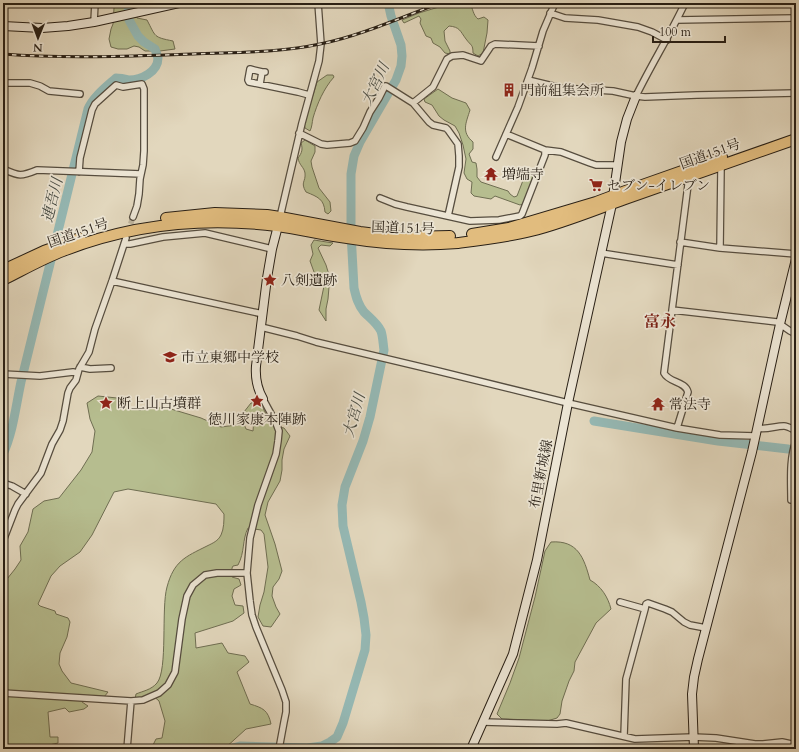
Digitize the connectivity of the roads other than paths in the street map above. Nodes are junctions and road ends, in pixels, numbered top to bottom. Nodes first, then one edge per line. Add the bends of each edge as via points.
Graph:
1 (95, 3) edge
2 (179, 3) edge
3 (318, 3) edge
4 (555, 3) edge
5 (685, 3) edge
6 (550, 14) junction
7 (796, 18) edge
8 (677, 20) junction
9 (94, 22) junction
10 (3, 26) edge
11 (667, 40) junction
12 (538, 46) junction
13 (528, 80) junction
14 (3, 83) edge
15 (260, 84) junction
16 (80, 94) dead end
17 (796, 94) edge
18 (309, 95) junction
19 (636, 96) junction
20 (413, 103) junction
21 (796, 132) edge
22 (299, 133) junction
23 (506, 134) junction
24 (796, 139) edge
25 (545, 150) junction
26 (496, 156) dead end
27 (719, 165) junction
28 (618, 166) junction
29 (3, 169) edge
30 (78, 172) junction
31 (141, 174) junction
32 (689, 177) junction
33 (380, 198) dead end
34 (612, 200) junction
35 (448, 216) junction
36 (133, 217) tunnel mouth
37 (279, 222) junction
38 (680, 242) junction
39 (720, 248) junction
40 (272, 249) junction
41 (601, 253) junction
42 (796, 254) edge
43 (44, 256) junction
44 (796, 259) edge
45 (678, 265) junction
46 (3, 270) edge
47 (3, 280) edge
48 (112, 281) junction
49 (672, 310) junction
50 (263, 314) junction
51 (780, 324) junction
52 (261, 327) junction
53 (796, 334) edge
54 (111, 368) dead end
55 (79, 370) junction
56 (3, 374) edge
57 (263, 399) joint
58 (568, 404) junction
59 (677, 428) junction
60 (796, 430) edge
61 (756, 436) junction
62 (796, 441) edge
63 (3, 483) edge
64 (26, 494) junction
65 (791, 500) dead end
66 (3, 541) edge
67 (247, 573) junction
68 (620, 602) dead end
69 (645, 609) junction
70 (706, 628) junction
71 (3, 694) edge
72 (131, 701) junction
73 (483, 722) junction
74 (624, 736) junction
75 (693, 737) junction
76 (796, 745) edge
77 (279, 746) edge
78 (754, 746) edge
79 (127, 749) edge
80 (471, 749) edge
81 (694, 749) edge

1 - 9 street
2 - 9 street
3 - 18 street via 321,44
4 - 6 street
5 - 8 street
6 - 11 street via 638,27
6 - 12 street
7 - 8 street
8 - 11 street
9 - 10 street via 42,28
11 - 19 street
12 - 13 street
12 - 20 street via 495,44 481,61 463,55 452,56 447,59 433,87
13 - 19 street via 561,88 613,91
13 - 23 street
14 - 16 street via 30,83 49,90
15 - 15 street via 249,82 250,69 264,72
15 - 18 street
17 - 19 street
18 - 22 street
19 - 28 street, 布里新城線 via 626,119
20 - 22 street via 385,86 355,141 327,145
20 - 35 street via 429,122 446,128 458,144 459,167
21 - 34 highway, 国道151号 via 710,161
22 - 37 street
23 - 25 street
23 - 26 street
24 - 27 highway, 国道151号
25 - 28 street via 561,152 590,164
25 - 35 street via 520,216 477,221
27 - 32 highway, 国道151号
27 - 39 street
28 - 34 street, 布里新城線
29 - 30 street via 16,175 37,170
30 - 31 street
30 - 31 street via 95,104 116,85 123,87 142,84 144,150
31 - 36 street
32 - 34 highway, 国道151号
32 - 38 street
33 - 35 street via 401,206
34 - 37 highway, 国道151号 via 596,202 509,228 471,234 360,236
34 - 41 street, 布里新城線
37 - 40 street
37 - 43 highway, 国道151号 via 267,215 216,213 182,216 103,230
38 - 39 street
38 - 45 street
39 - 42 street
40 - 48 street via 205,233 163,237 130,244 125,241
40 - 50 street
41 - 45 street
41 - 58 street, 布里新城線
43 - 46 highway, 国道151号
43 - 47 highway, 国道151号
44 - 51 street
45 - 49 street
48 - 50 street
48 - 55 street via 89,352
49 - 51 street
49 - 59 street via 664,373 688,389
50 - 52 street
51 - 53 street
51 - 61 street
52 - 57 street via 255,376
52 - 58 street
54 - 55 street
55 - 56 street via 40,376
55 - 64 street via 68,393 63,421 42,473
57 - 67 street via 279,432 276,454 258,505 250,538
58 - 59 street
58 - 73 street, 布里新城線 via 537,560 514,654
59 - 61 street via 720,435
60 - 61 street via 784,426 768,428
61 - 70 street
62 - 65 street via 792,453
63 - 64 street
64 - 66 street via 15,510
67 - 72 street via 217,573 205,576 193,585 187,596 182,619 176,672 160,693 143,700
67 - 77 street via 252,615 286,702
68 - 69 street
69 - 70 street via 648,603 672,612 690,625
69 - 74 street via 626,679
70 - 75 street via 692,694
71 - 72 street
72 - 79 street
73 - 74 street via 566,723
73 - 80 street, 布里新城線
74 - 75 street via 635,739
75 - 78 street via 716,738
75 - 81 street
76 - 78 street via 782,742

